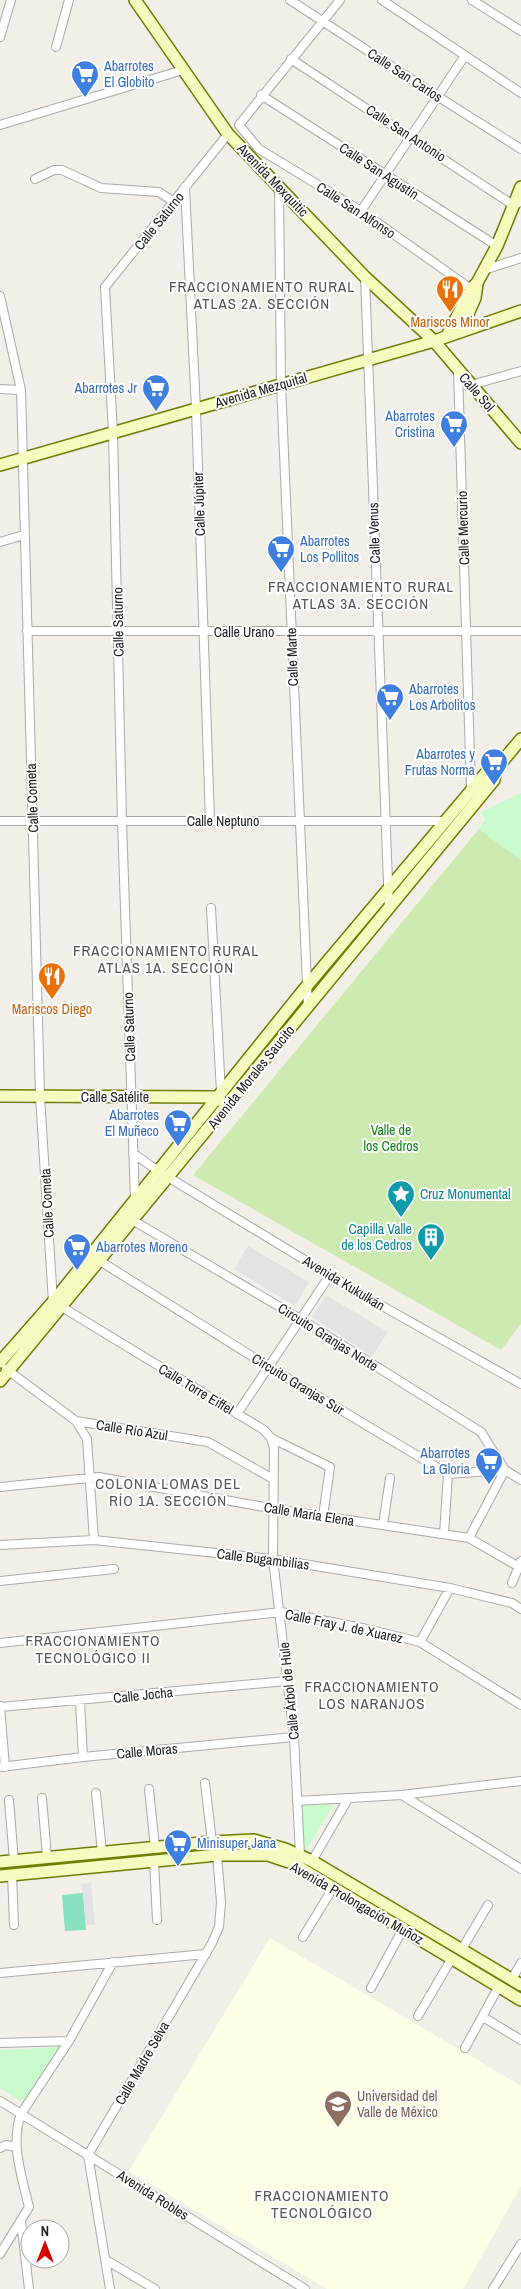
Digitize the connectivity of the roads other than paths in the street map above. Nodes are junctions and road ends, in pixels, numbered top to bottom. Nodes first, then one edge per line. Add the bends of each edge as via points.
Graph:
1 (11, 0) edge
2 (69, 0) edge
3 (135, 0) edge
4 (290, 0) edge
5 (340, 0) edge
6 (382, 0) edge
7 (472, 0) edge
8 (322, 21) junction
9 (521, 31) edge
10 (0, 37) edge
11 (56, 47) dead end
12 (464, 57) junction
13 (291, 58) junction
14 (184, 70) junction
15 (521, 93) edge
16 (262, 95) junction
17 (437, 96) junction
18 (0, 125) edge
19 (228, 134) junction
20 (411, 136) junction
21 (521, 149) edge
22 (385, 175) junction
23 (35, 179) dead end
24 (279, 187) junction
25 (521, 187) edge
26 (186, 188) junction
27 (174, 202) junction
28 (517, 203) edge
29 (361, 211) junction
30 (497, 246) junction
31 (521, 258) edge
32 (484, 270) junction
33 (365, 277) junction
34 (475, 288) junction
35 (0, 296) edge
36 (521, 311) edge
37 (3, 325) edge
38 (460, 332) junction
39 (447, 336) junction
40 (434, 341) junction
41 (367, 360) junction
42 (458, 369) junction
43 (521, 371) edge
44 (281, 384) junction
45 (471, 385) junction
46 (0, 389) edge
47 (21, 390) junction
48 (196, 409) junction
49 (113, 433) junction
50 (521, 443) edge
51 (22, 458) junction
52 (0, 465) edge
53 (24, 535) junction
54 (0, 542) edge
55 (27, 631) junction
56 (466, 631) junction
57 (521, 631) edge
58 (118, 632) junction
59 (204, 632) junction
60 (291, 632) junction
61 (378, 632) junction
62 (521, 740) edge
63 (496, 769) junction
64 (471, 791) junction
65 (472, 807) junction
66 (0, 821) edge
67 (122, 821) junction
68 (210, 821) junction
69 (299, 821) junction
70 (385, 821) junction
71 (446, 821) junction
72 (32, 822) junction
73 (388, 890) junction
74 (211, 908) dead end
75 (389, 909) junction
76 (350, 935) junction
77 (361, 943) junction
78 (306, 987) junction
79 (308, 1007) junction
80 (219, 1095) junction
81 (0, 1096) edge
82 (40, 1096) junction
83 (132, 1097) junction
84 (227, 1106) junction
85 (132, 1153) junction
86 (158, 1171) junction
87 (169, 1177) junction
88 (135, 1200) junction
89 (134, 1221) junction
90 (100, 1261) junction
91 (330, 1275) junction
92 (58, 1305) junction
93 (302, 1320) junction
94 (3, 1366) edge
95 (269, 1367) junction
96 (0, 1381) edge
97 (521, 1383) edge
98 (238, 1414) junction
99 (76, 1421) junction
100 (271, 1438) junction
101 (505, 1470) junction
102 (448, 1474) junction
103 (91, 1477) junction
104 (390, 1478) dead end
105 (273, 1479) junction
106 (521, 1480) edge
107 (0, 1487) edge
108 (275, 1509) junction
109 (323, 1516) junction
110 (383, 1525) junction
111 (444, 1534) junction
112 (469, 1538) junction
113 (94, 1540) junction
114 (0, 1545) edge
115 (273, 1559) junction
116 (520, 1565) edge
117 (114, 1569) dead end
118 (0, 1581) edge
119 (512, 1583) dead end
120 (450, 1588) junction
121 (521, 1609) edge
122 (281, 1612) junction
123 (420, 1642) junction
124 (0, 1643) edge
125 (287, 1681) junction
126 (80, 1701) junction
127 (521, 1705) edge
128 (0, 1707) edge
129 (294, 1737) junction
130 (83, 1757) junction
131 (2, 1767) edge
132 (521, 1782) edge
133 (205, 1783) dead end
134 (149, 1788) dead end
135 (96, 1793) dead end
136 (402, 1795) junction
137 (42, 1798) dead end
138 (348, 1799) junction
139 (9, 1800) dead end
140 (297, 1801) junction
141 (212, 1842) junction
142 (155, 1848) junction
143 (102, 1852) junction
144 (217, 1855) junction
145 (300, 1855) junction
146 (47, 1857) junction
147 (14, 1861) junction
148 (154, 1861) junction
149 (312, 1861) junction
150 (0, 1862) edge
151 (521, 1869) edge
152 (6, 1875) edge
153 (333, 1888) junction
154 (488, 1905) dead end
155 (157, 1920) dead end
156 (406, 1924) junction
157 (14, 1925) dead end
158 (303, 1937) dead end
159 (462, 1950) junction
160 (206, 1954) junction
161 (452, 1958) junction
162 (113, 1962) junction
163 (521, 1963) edge
164 (0, 1973) edge
165 (516, 1982) edge
166 (499, 1986) junction
167 (371, 1988) dead end
168 (521, 2000) edge
169 (418, 2016) dead end
170 (483, 2017) junction
171 (521, 2040) edge
172 (70, 2041) junction
173 (0, 2043) edge
174 (465, 2048) dead end
175 (0, 2101) edge
176 (20, 2114) junction
177 (16, 2147) junction
178 (0, 2148) edge
179 (88, 2155) junction
180 (22, 2219) edge
181 (20, 2223) edge
182 (521, 2244) edge
183 (0, 2254) edge
184 (106, 2260) junction
185 (27, 2269) edge
186 (29, 2289) edge
187 (110, 2289) edge
188 (155, 2289) edge
189 (306, 2289) edge
190 (493, 2289) edge

1 - 10 street
2 - 11 street
3 - 14 main road, Avenida Mexquitic
4 - 8 street, Calle San Carlos
5 - 8 street
6 - 12 street
7 - 9 street
8 - 13 street
8 - 17 street, Calle San Carlos
12 - 15 street
12 - 17 street
13 - 16 street
13 - 20 street, Calle San Antonio
14 - 18 street
14 - 19 main road, Avenida Mexquitic
16 - 22 street, Calle San Agustín
16 - 29 street, Calle San Alfonso via 239,125 259,149
17 - 20 street
17 - 21 street, Calle San Carlos
19 - 24 main road, Avenida Mexquitic
19 - 26 street, Calle Saturno
20 - 22 street
20 - 28 street, Calle San Antonio
22 - 29 street
22 - 30 street, Calle San Agustín
23 - 27 street via 54,170 62,170 101,188 159,192
24 - 33 main road, Avenida Mexquitic
24 - 44 street, Calle Marte
25 - 28 main road
26 - 27 street, Calle Saturno
26 - 48 street, Calle Júpiter
27 - 49 street, Calle Saturno via 106,287
28 - 30 main road
29 - 34 street, Calle San Alfonso
30 - 32 main road
31 - 32 street
32 - 34 main road
33 - 40 main road, Avenida Mexquitic
33 - 41 street, Calle Venus
34 - 38 main road
34 - 39 main road
35 - 37 street, Calle Cometa
36 - 38 main road, Avenida Mezquital
37 - 47 street, Calle Cometa
38 - 39 main road, Avenida Mezquital
39 - 40 main road, Avenida Mezquital
40 - 41 main road, Avenida Mezquital
40 - 42 main road, Calle Sol
41 - 44 main road, Avenida Mezquital
41 - 61 street, Calle Venus
42 - 45 main road, Calle Sol
42 - 56 street, Calle Mercurio
43 - 45 street
44 - 48 main road, Avenida Mezquital
44 - 60 street, Calle Marte
45 - 50 main road, Calle Sol
46 - 47 street
47 - 51 street, Calle Cometa
48 - 49 main road, Avenida Mezquital
48 - 59 street, Calle Júpiter
49 - 51 main road, Avenida Mezquital
49 - 58 street, Calle Saturno
51 - 52 main road, Avenida Mezquital
51 - 53 street, Calle Cometa
53 - 54 street
53 - 55 street, Calle Cometa
55 - 58 street, Calle Urano
55 - 72 street, Calle Cometa
56 - 57 street, Calle Urano
56 - 61 street, Calle Urano
56 - 64 street, Calle Mercurio
58 - 59 street, Calle Urano
58 - 67 street, Calle Saturno
59 - 60 street, Calle Urano
59 - 68 street, Calle Júpiter
60 - 61 street, Calle Urano
60 - 69 street, Calle Marte
61 - 70 street, Calle Venus
62 - 63 main road, Avenida Morales Saucito
63 - 64 main road, Avenida Morales Saucito via 485,774
63 - 65 main road, Avenida Morales Saucito via 494,780
64 - 65 street, Calle Mercurio
64 - 71 main road, Avenida Morales Saucito
65 - 75 main road, Avenida Morales Saucito
66 - 72 street, Calle Neptuno
67 - 68 street, Calle Neptuno
67 - 72 street, Calle Neptuno
67 - 83 street, Calle Saturno
68 - 69 street, Calle Neptuno
69 - 70 street, Calle Neptuno
69 - 78 street, Calle Marte
70 - 71 street, Calle Neptuno
70 - 73 street, Calle Venus
71 - 73 main road, Avenida Morales Saucito
72 - 82 street, Calle Cometa
73 - 75 street, Calle Venus
73 - 76 main road, Avenida Morales Saucito
74 - 80 street
75 - 77 main road, Avenida Morales Saucito
76 - 77 main road
76 - 78 main road, Avenida Morales Saucito
77 - 79 main road, Avenida Morales Saucito
78 - 79 street, Calle Marte
78 - 80 main road, Avenida Morales Saucito
79 - 84 main road, Avenida Morales Saucito
80 - 83 main road, Calle Satélite
80 - 84 main road
80 - 86 main road, Avenida Morales Saucito
81 - 82 main road, Calle Satélite
82 - 83 main road, Calle Satélite
82 - 92 street, Calle Cometa
83 - 85 street, Calle Saturno
84 - 87 main road, Avenida Morales Saucito
85 - 86 street
85 - 88 street, Calle Saturno
86 - 87 street
86 - 88 main road, Avenida Morales Saucito
87 - 89 main road, Avenida Morales Saucito
87 - 91 street, Avenida Kukulkán
88 - 92 main road, Avenida Morales Saucito
89 - 90 main road, Avenida Morales Saucito
89 - 93 street, Circuito Granjas Norte
90 - 92 main road, Avenida Morales Saucito
90 - 95 street, Circuito Granjas Sur
91 - 93 street
91 - 97 street, Avenida Kukulkán
92 - 94 main road, Avenida Morales Saucito
92 - 98 street, Calle Torre Eiffel
93 - 95 street
93 - 101 street, Circuito Granjas Norte via 481,1432
94 - 96 main road, Avenida Morales Saucito
94 - 99 street, Calle Río Azul
95 - 98 street
95 - 102 street, Circuito Granjas Sur
98 - 100 street, Calle Torre Eiffel
99 - 103 street via 87,1439
99 - 105 street, Calle Río Azul via 208,1442
100 - 105 street, Calle Árbol de Hule via 274,1448
100 - 109 street, Calle Torre Eiffel via 330,1467
101 - 102 street
101 - 106 street
101 - 112 street
102 - 111 street
103 - 107 street, Calle María Elena
103 - 108 street, Calle María Elena
103 - 113 street
104 - 110 street
105 - 108 street, Calle Árbol de Hule
108 - 109 street, Calle María Elena
108 - 115 street, Calle Árbol de Hule
109 - 110 street, Calle María Elena
110 - 111 street, Calle María Elena
111 - 112 street, Calle María Elena
112 - 116 street, Calle María Elena
113 - 114 street, Calle Bugambilias
113 - 115 street, Calle Bugambilias
115 - 120 street, Calle Bugambilias
115 - 122 street, Calle Árbol de Hule
116 - 119 street
117 - 118 street
120 - 121 street, Calle Bugambilias via 512,1603
120 - 123 street
122 - 123 street, Calle Fray J. de Xuarez via 367,1628
122 - 124 street, Calle Fray J. de Xuarez
122 - 125 street, Calle Árbol de Hule
123 - 127 street, Calle Fray J. de Xuarez
125 - 126 street, Calle Jocha
125 - 129 street, Calle Árbol de Hule
126 - 128 street, Calle Jocha
126 - 130 street
128 - 131 street
129 - 130 street, Calle Moras
129 - 140 street, Calle Árbol de Hule
130 - 131 street, Calle Moras
132 - 136 street
133 - 141 street, Calle Madre Selva
134 - 142 street
135 - 143 street
136 - 138 street
136 - 151 street
137 - 146 street
138 - 140 street
138 - 149 street
139 - 147 street
140 - 145 street, Calle Árbol de Hule
141 - 142 main road, Avenida Prolongación Muñoz
141 - 144 street, Calle Madre Selva
141 - 145 main road, Avenida Prolongación Muñoz via 254,1840
142 - 143 main road, Avenida Prolongación Muñoz
143 - 146 main road, Avenida Prolongación Muñoz
144 - 148 main road, Avenida Prolongación Muñoz
144 - 153 main road, Avenida Prolongación Muñoz via 268,1855 292,1863
144 - 160 street, Calle Madre Selva via 221,1902 219,1927
145 - 149 main road, Avenida Prolongación Muñoz
146 - 147 main road, Avenida Prolongación Muñoz
147 - 150 main road, Avenida Prolongación Muñoz
148 - 152 main road, Avenida Prolongación Muñoz
148 - 155 street
149 - 156 main road, Avenida Prolongación Muñoz
152 - 157 street
153 - 156 main road, Avenida Prolongación Muñoz
153 - 158 street
154 - 159 street
156 - 159 main road, Avenida Prolongación Muñoz
156 - 161 main road, Avenida Prolongación Muñoz
156 - 167 street
159 - 165 main road, Avenida Prolongación Muñoz
160 - 162 street
160 - 179 street, Calle Madre Selva
161 - 166 main road, Avenida Prolongación Muñoz
161 - 169 street
162 - 164 street
162 - 172 street
163 - 165 street
166 - 168 main road, Avenida Prolongación Muñoz
166 - 170 street
170 - 171 street
170 - 174 street
172 - 173 street
172 - 176 street
175 - 176 street, Avenida Robles
176 - 177 street
176 - 179 street, Avenida Robles
177 - 178 street via 6,2145
177 - 180 street via 29,2207
179 - 184 street
179 - 189 street, Avenida Robles
181 - 183 street
182 - 190 street
184 - 187 street
184 - 188 street
185 - 186 street

